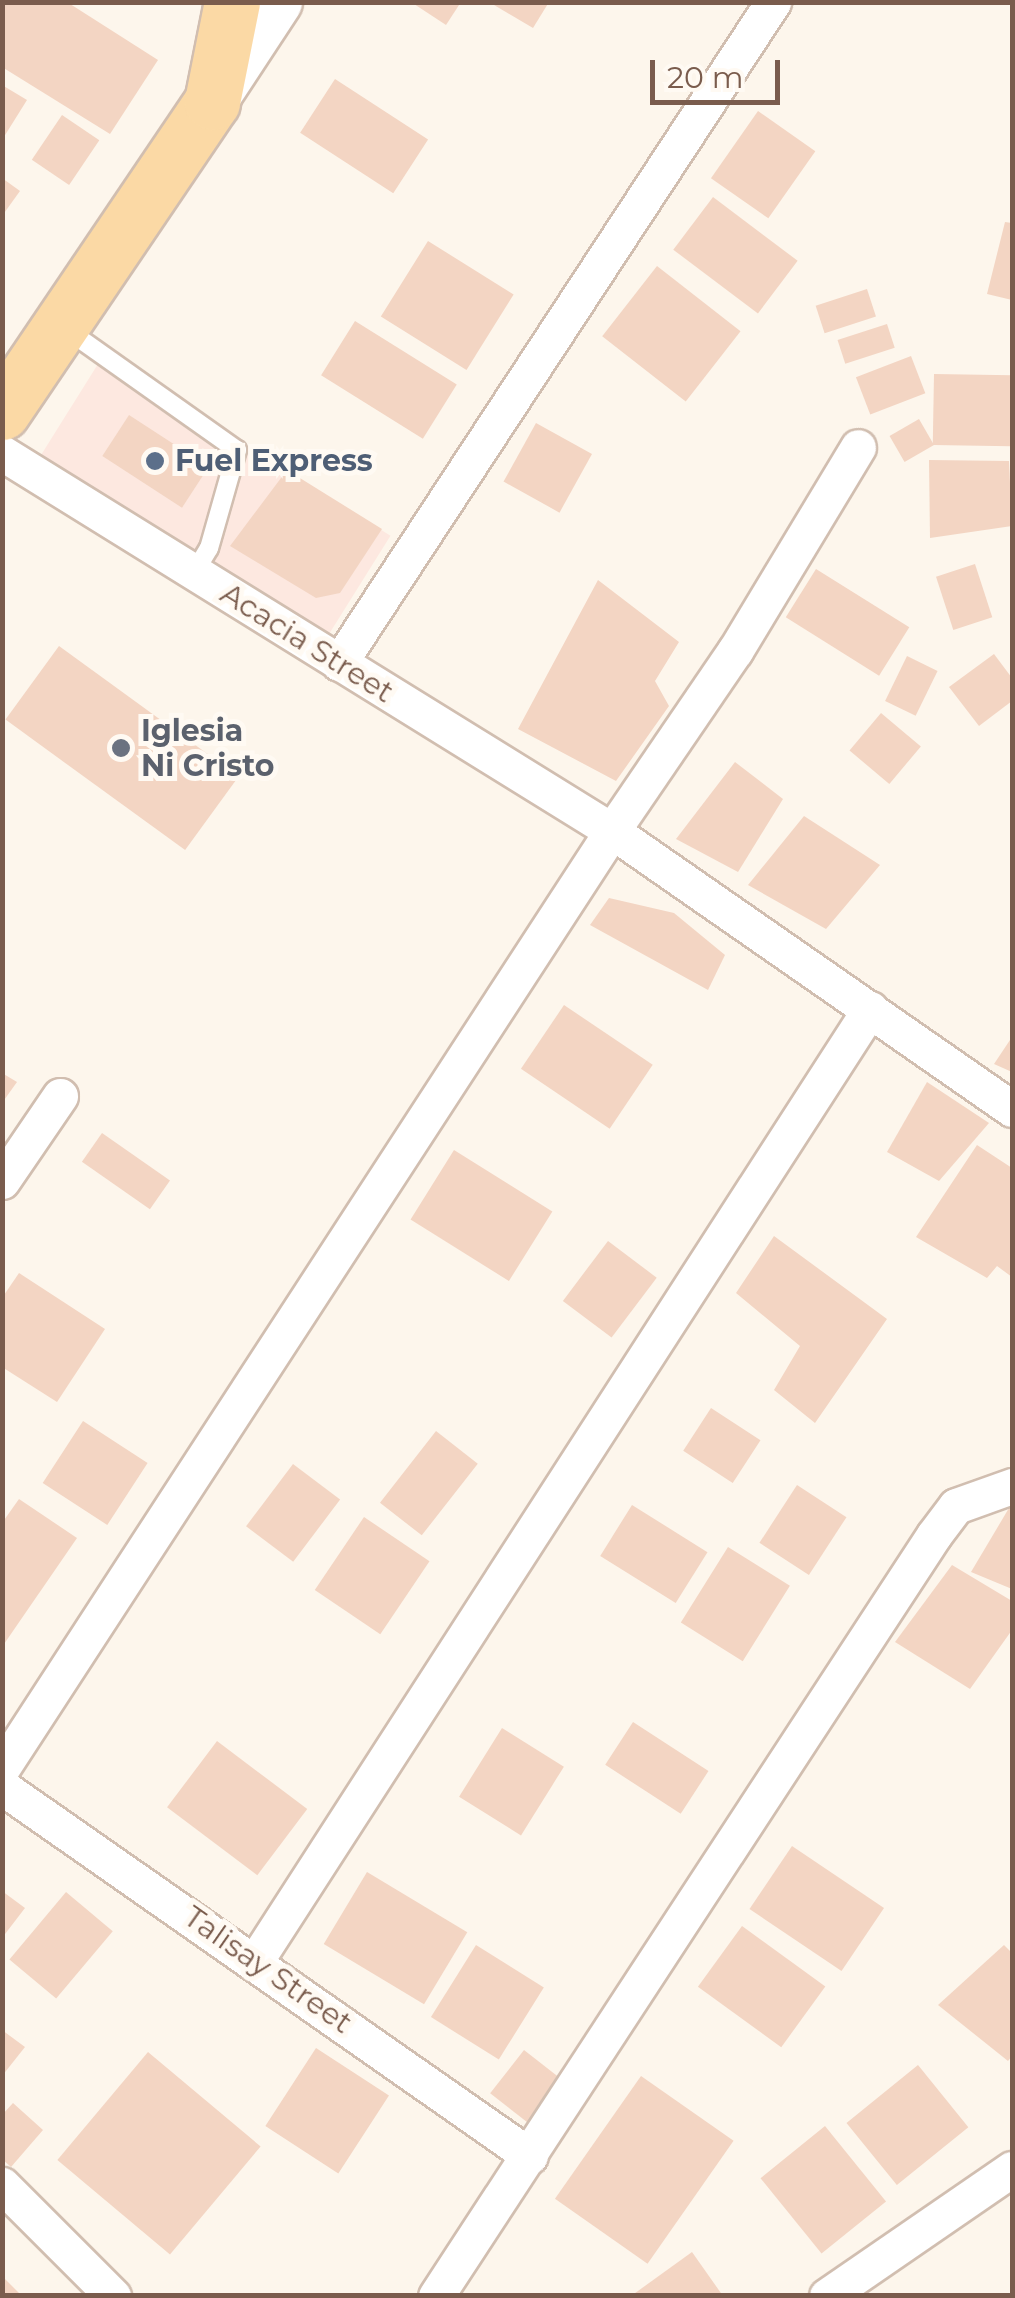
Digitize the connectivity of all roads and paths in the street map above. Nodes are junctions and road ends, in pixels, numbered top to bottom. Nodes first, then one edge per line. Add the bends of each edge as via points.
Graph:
1 (232, 2) edge
2 (278, 2) edge
3 (773, 2) edge
4 (212, 102) junction
5 (61, 326) junction
6 (2, 412) edge
7 (858, 448) dead end
8 (2, 453) edge
9 (194, 573) junction
10 (339, 662) junction
11 (612, 831) junction
12 (870, 1009) junction
13 (60, 1096) dead end
14 (1012, 1108) edge
15 (2, 1181) edge
16 (1012, 1486) edge
17 (2, 1768) edge
18 (2, 1788) edge
19 (256, 1960) junction
20 (530, 2156) junction
21 (1012, 2170) edge
22 (2, 2184) edge
23 (113, 2296) edge
24 (436, 2296) edge
25 (827, 2296) edge

1 - 4 main road
2 - 4 main road
3 - 10 street
4 - 5 main road
5 - 6 main road
5 - 9 lane via 238,450 210,548
7 - 11 street via 736,651
8 - 9 street, Acacia Street
9 - 10 street, Acacia Street
10 - 11 street, Acacia Street
11 - 12 street, Acacia Street
11 - 17 street
12 - 14 street, Acacia Street
12 - 19 street
13 - 15 street
16 - 20 street via 956,1506 934,1535
18 - 19 street, Talisay Street
19 - 20 street, Talisay Street
20 - 24 street
21 - 25 street
22 - 23 street

